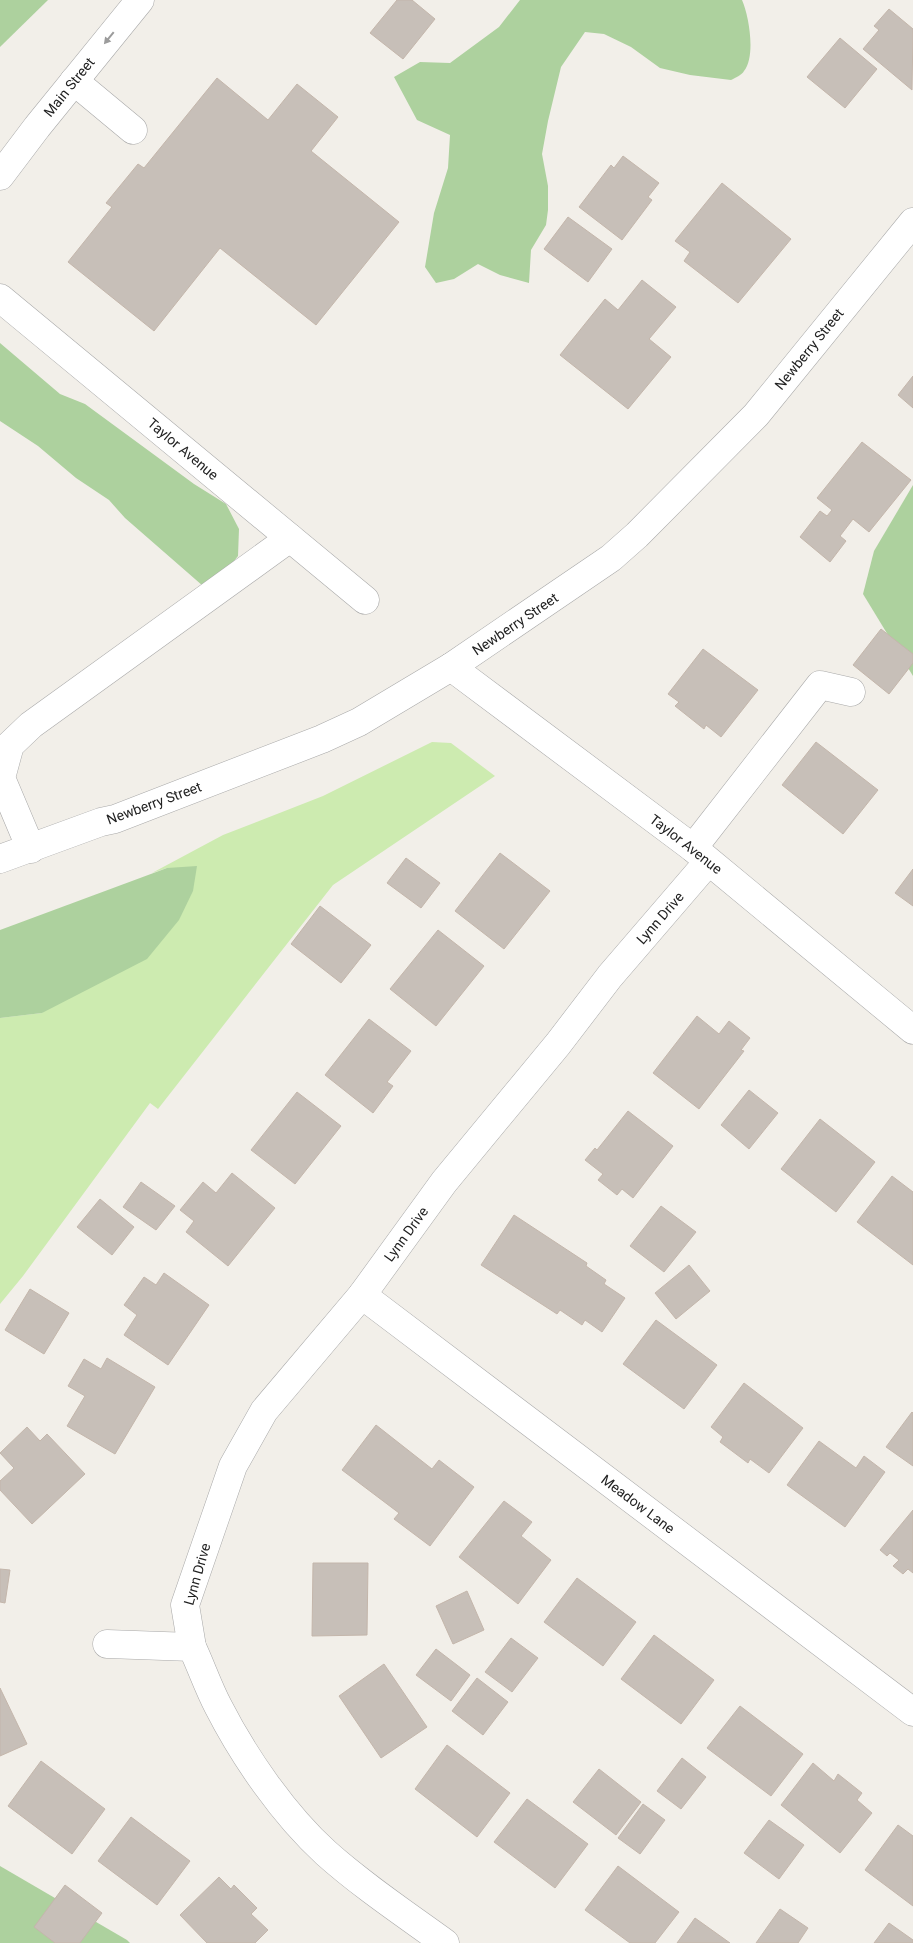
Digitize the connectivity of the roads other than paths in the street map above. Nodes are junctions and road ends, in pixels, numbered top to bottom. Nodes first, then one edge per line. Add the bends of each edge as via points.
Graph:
1 (140, 0) edge
2 (74, 81) junction
3 (133, 130) dead end
4 (0, 176) edge
5 (913, 222) edge
6 (0, 298) edge
7 (290, 538) junction
8 (366, 600) dead end
9 (451, 667) junction
10 (851, 692) dead end
11 (32, 849) junction
12 (701, 855) junction
13 (0, 859) edge
14 (913, 1030) edge
15 (362, 1295) junction
16 (107, 1644) dead end
17 (192, 1647) junction
18 (913, 1712) edge
19 (445, 1943) edge

1 -> 2 street, Main Street
2 - 3 street
2 - 4 street, Main Street
5 - 9 street, Newberry Street via 756,416 637,536 611,558
6 - 7 street, Taylor Avenue
7 - 8 street, Taylor Avenue
7 - 11 street via 31,725 10,745 1,778
9 - 11 street, Newberry Street via 359,722 322,739
9 - 12 street, Taylor Avenue
10 - 12 street, Lynn Drive via 820,685
11 - 13 street, Newberry Street
12 - 14 street, Taylor Avenue
12 - 15 street, Lynn Drive via 558,1044 446,1180
15 - 17 street, Lynn Drive via 264,1411 233,1466 185,1605
15 - 18 street, Meadow Lane
16 - 17 street
17 - 19 street, Lynn Drive via 218,1707 257,1773 302,1829 351,1874

